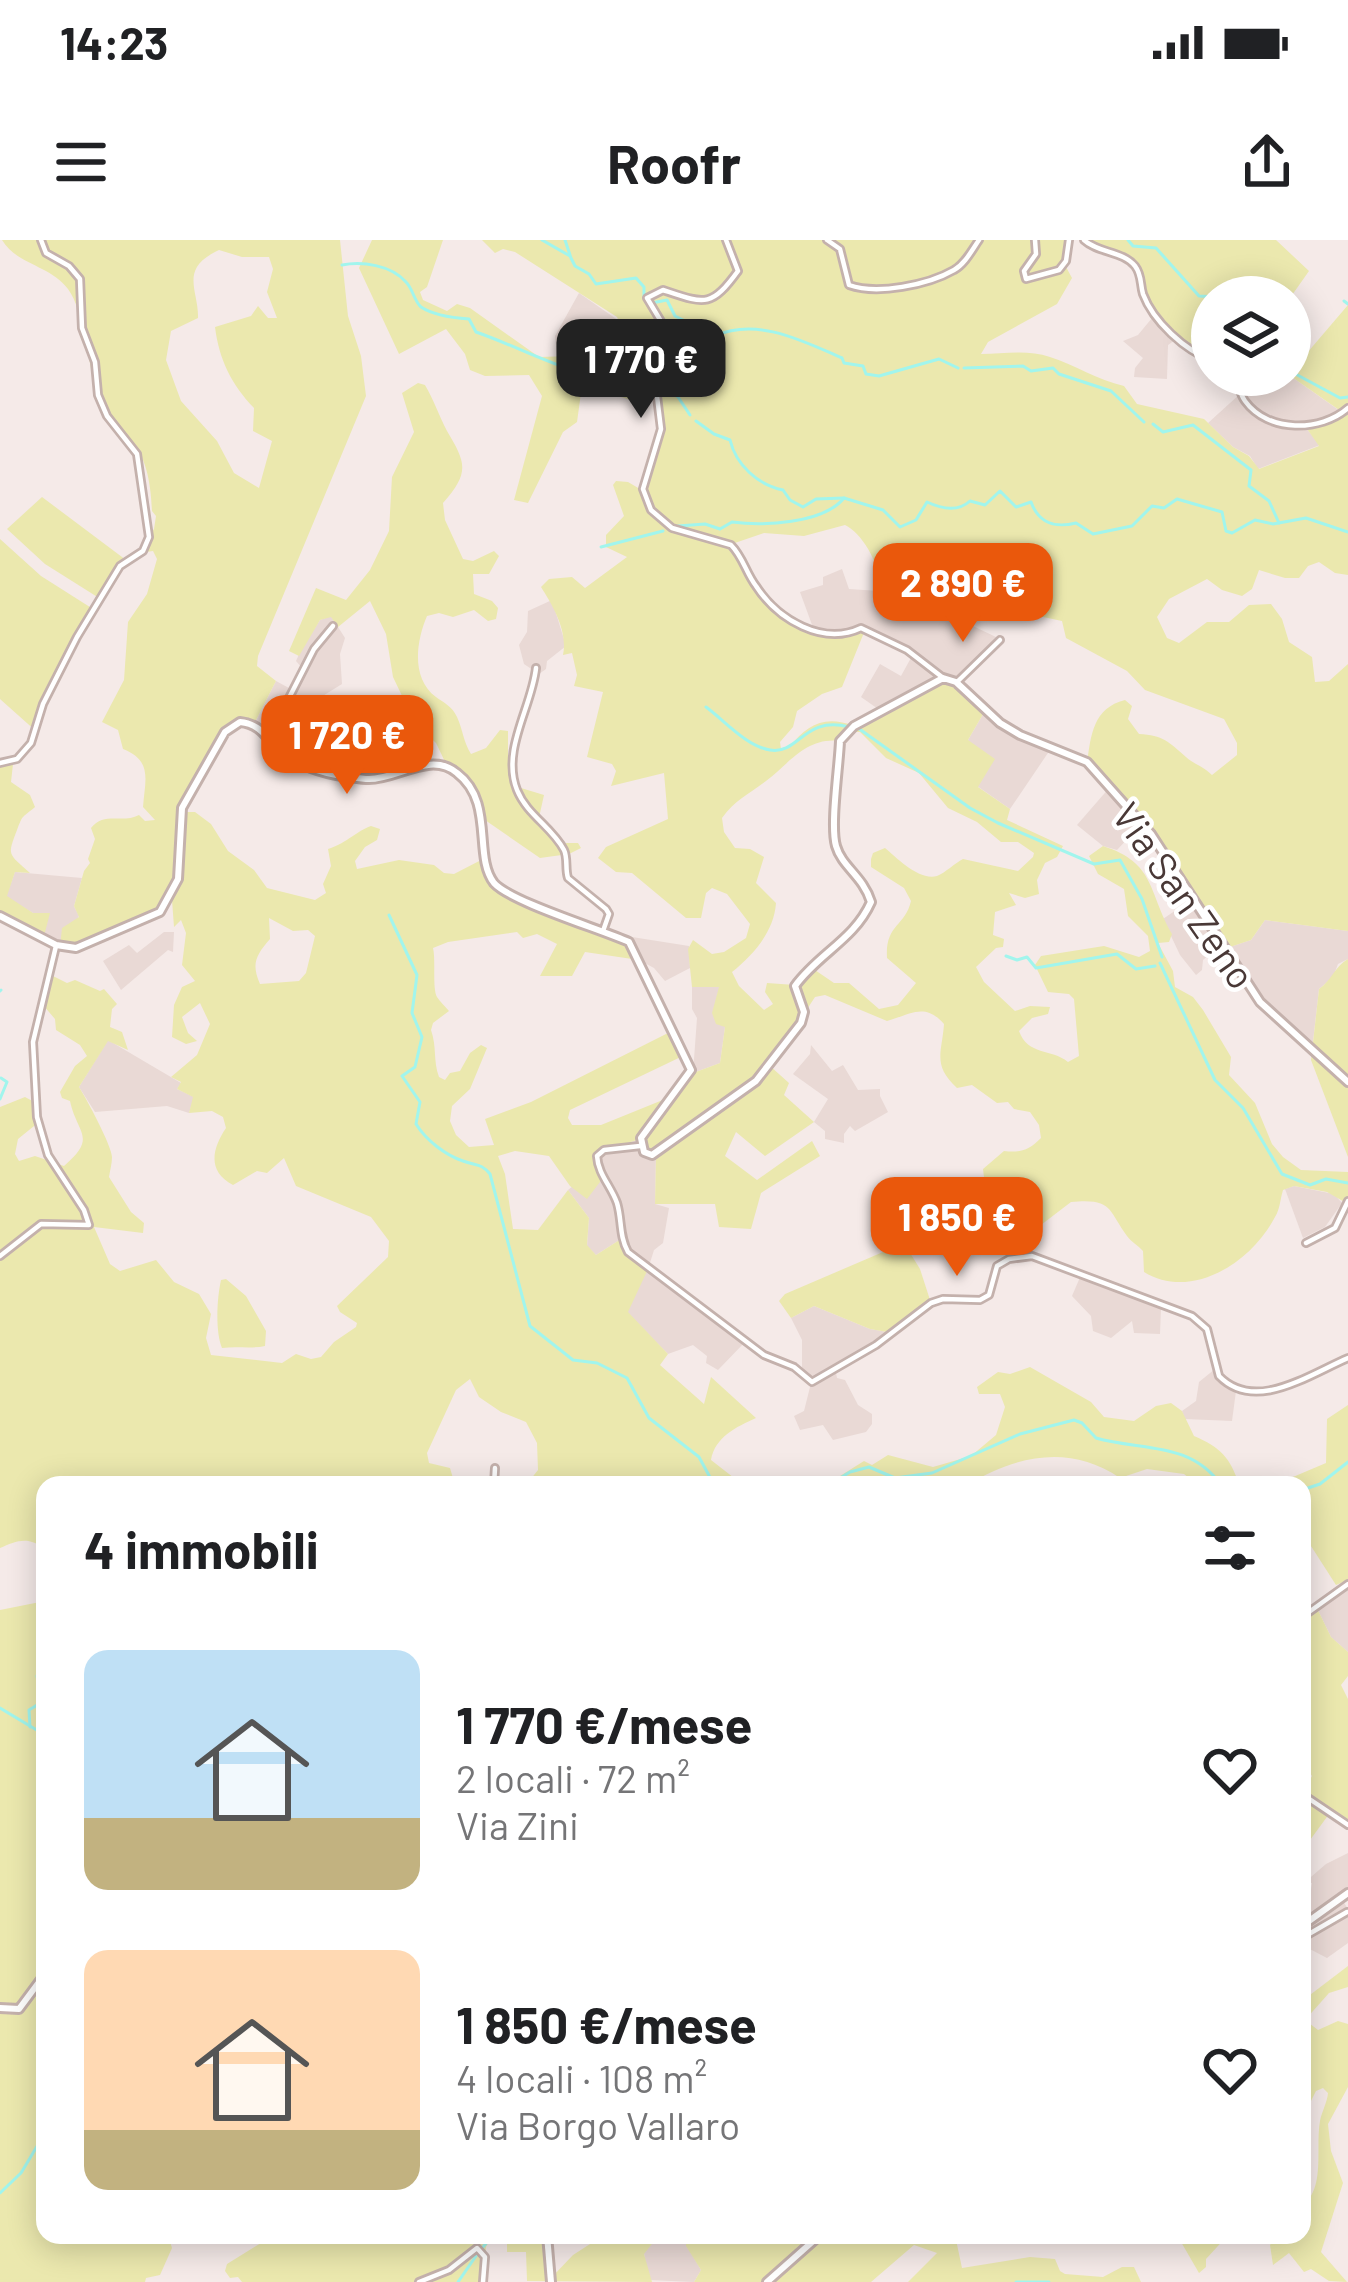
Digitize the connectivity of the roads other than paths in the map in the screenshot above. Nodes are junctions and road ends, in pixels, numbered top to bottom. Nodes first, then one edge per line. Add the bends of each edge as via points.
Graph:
1 (41, 240) edge
2 (726, 240) edge
3 (827, 240) edge
4 (979, 240) edge
5 (1035, 240) edge
6 (1069, 240) edge
7 (1084, 240) edge
8 (1191, 352) edge
9 (1242, 396) edge
10 (1348, 408) edge
11 (333, 626) dead end
12 (1000, 640) dead end
13 (536, 668) dead end
14 (943, 678) junction
15 (956, 682) junction
16 (269, 737) junction
17 (0, 764) edge
18 (0, 916) edge
19 (603, 931) junction
20 (56, 945) junction
21 (1348, 1082) edge
22 (640, 1146) junction
23 (1348, 1201) edge
24 (1306, 1243) dead end
25 (0, 1256) edge
26 (1348, 1358) edge
27 (495, 1468) dead end
28 (495, 1476) edge
29 (1348, 1584) edge
30 (1311, 1611) edge
31 (1311, 1800) edge
32 (1348, 1825) edge
33 (1348, 1893) edge
34 (1346, 1912) edge
35 (1311, 1920) edge
36 (1311, 1933) edge
37 (36, 1986) edge
38 (0, 2008) edge
39 (550, 2244) edge
40 (810, 2244) edge
41 (419, 2282) edge
42 (482, 2282) edge
43 (551, 2282) edge
44 (767, 2282) edge

1 - 17 street via 80,279 98,395 137,454 149,537 120,566 77,637 31,742
2 - 14 street via 738,271 721,295 698,301 663,290 647,298 668,333 655,380 662,430 644,490 651,510 672,528 731,545 757,589 806,629 830,637 861,628
3 - 4 street via 840,249 849,285 867,289 955,270
5 - 6 street via 1023,278 1059,270
7 - 8 street via 1130,261 1146,301
9 - 10 street via 1269,418 1310,427
11 - 16 street
12 - 15 street
13 - 19 street via 515,786 565,851 568,878 606,909
14 - 15 street
14 - 22 street via 840,741 837,851 871,902 845,941 795,986 801,1023 756,1081 658,1152
15 - 21 street, Via San Zeno via 1000,722 1087,762 1151,834 1260,1002
16 - 19 street via 286,755 332,774 373,780 448,766 462,775 482,813 494,883
16 - 20 street via 239,722 215,748 182,808 178,879 160,912 83,946
18 - 20 street
19 - 22 street via 637,952 691,1070
20 - 25 street via 33,1042 37,1117 48,1155 89,1225 41,1224
22 - 26 street via 597,1156 628,1252 812,1382 931,1303 989,1295 997,1266 1032,1256 1192,1316 1207,1329 1219,1376 1243,1393 1262,1394
23 - 24 street via 1335,1228
27 - 28 street
29 - 30 street
31 - 32 street
33 - 35 street
34 - 36 street
37 - 38 street via 19,2009
39 - 43 street
40 - 44 street
41 - 42 street via 476,2248 484,2252

